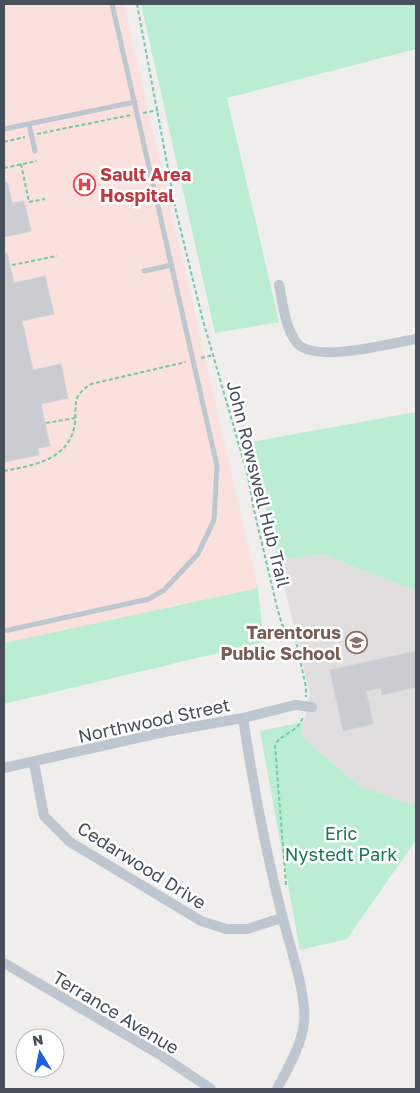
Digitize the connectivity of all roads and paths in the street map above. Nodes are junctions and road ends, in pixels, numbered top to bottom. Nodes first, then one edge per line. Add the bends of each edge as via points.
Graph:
1 (112, 4) edge
2 (136, 4) edge
3 (135, 102) junction
4 (158, 110) junction
5 (137, 114) junction
6 (29, 124) junction
7 (4, 129) edge
8 (32, 135) junction
9 (4, 142) edge
10 (35, 151) dead end
11 (37, 161) dead end
12 (21, 164) junction
13 (4, 168) edge
14 (45, 199) dead end
15 (57, 256) dead end
16 (12, 265) dead end
17 (172, 265) junction
18 (144, 271) dead end
19 (279, 285) dead end
20 (416, 339) edge
21 (213, 355) junction
22 (193, 360) junction
23 (75, 418) junction
24 (46, 423) dead end
25 (4, 471) edge
26 (4, 630) edge
27 (308, 706) junction
28 (244, 718) junction
29 (34, 763) junction
30 (4, 768) edge
31 (286, 886) dead end
32 (282, 918) junction
33 (5, 969) edge
34 (211, 1089) edge
35 (277, 1089) edge

1 - 3 lane
2 - 4 path, John Rowswell Hub Trail
3 - 5 lane
3 - 6 lane
4 - 5 path
4 - 21 path, John Rowswell Hub Trail via 176,211
5 - 8 path
5 - 17 lane
6 - 7 lane
6 - 8 lane
8 - 9 path
8 - 10 lane
11 - 12 path
12 - 13 path
12 - 14 path via 28,202
15 - 16 path
17 - 18 lane
17 - 22 lane
19 - 20 street via 289,329 298,345 313,351 346,351
21 - 22 path
21 - 27 path, John Rowswell Hub Trail via 248,476 282,625 295,637
22 - 23 path via 91,384 76,398
22 - 26 lane via 217,466 214,520 198,554 178,578 149,599
23 - 24 path
23 - 25 path via 71,439 62,451 35,465
27 - 28 street, Northwood Street via 295,705
27 - 31 path, John Rowswell Hub Trail via 302,721 275,746
28 - 29 street, Northwood Street via 164,732
28 - 32 street via 250,766
29 - 30 street, Northwood Street
29 - 32 street, Cedarwood Drive via 44,816 70,842 201,921 226,929 247,929
32 - 35 street via 297,973 304,1021 300,1044
33 - 34 street, Terrance Avenue via 162,1056

